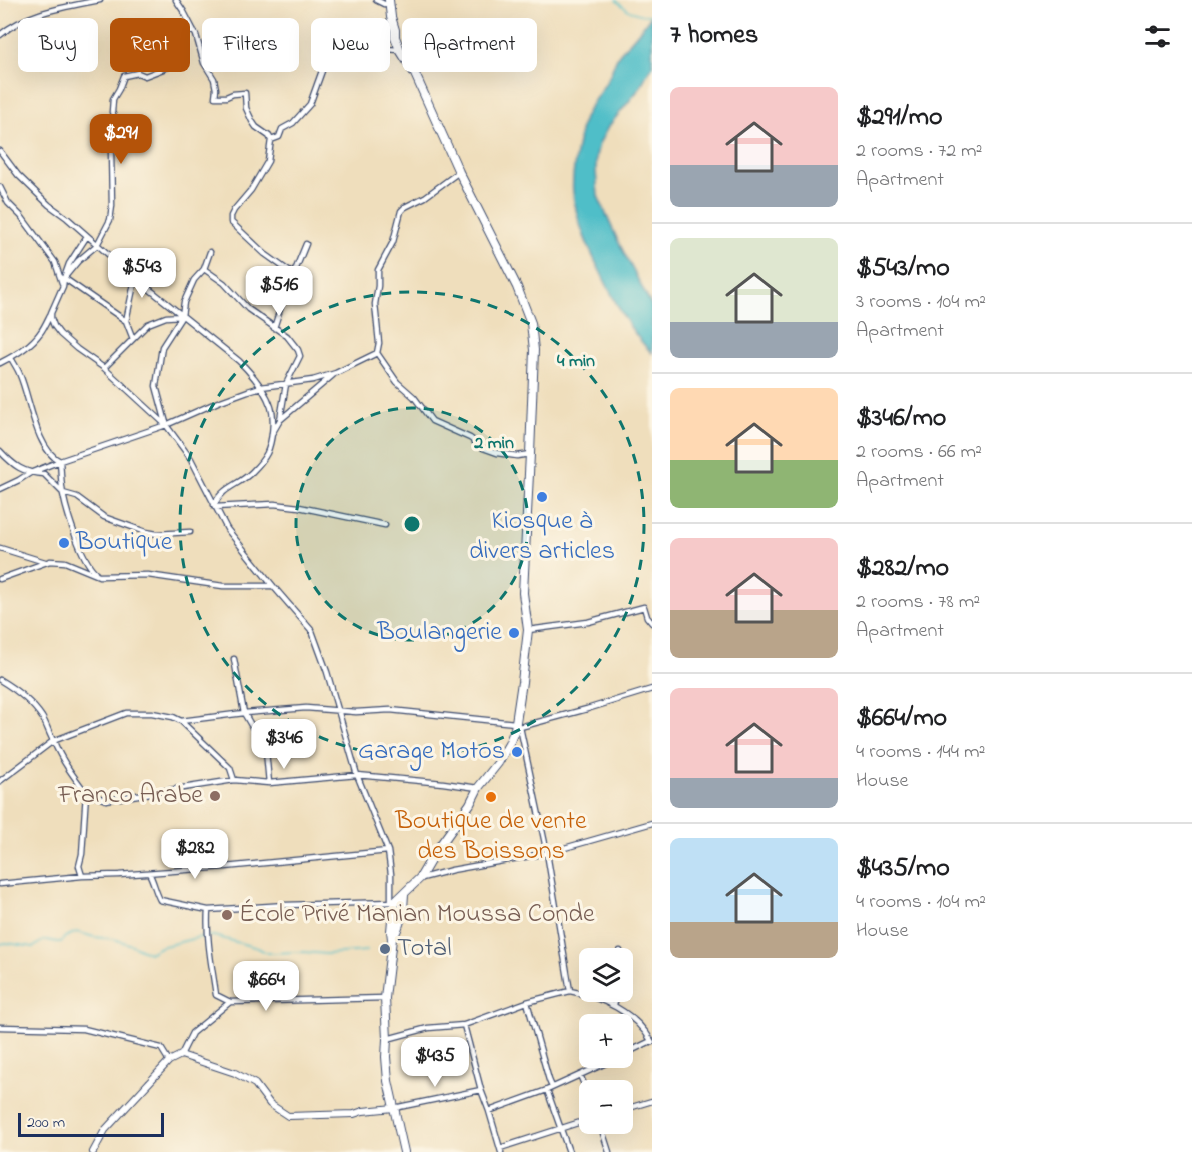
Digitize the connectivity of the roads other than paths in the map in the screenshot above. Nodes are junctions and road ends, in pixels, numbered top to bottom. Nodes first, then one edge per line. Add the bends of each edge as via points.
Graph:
1 (100, 0) edge
2 (176, 0) edge
3 (376, 0) edge
4 (389, 2) edge
5 (194, 31) junction
6 (0, 35) edge
7 (400, 50) junction
8 (271, 140) junction
9 (0, 151) edge
10 (459, 172) junction
11 (0, 187) edge
12 (87, 236) junction
13 (306, 244) dead end
14 (97, 245) junction
15 (210, 252) dead end
16 (204, 269) junction
17 (294, 274) junction
18 (133, 276) junction
19 (64, 278) junction
20 (63, 286) junction
21 (51, 313) junction
22 (182, 316) junction
23 (126, 321) junction
24 (274, 328) junction
25 (133, 339) junction
26 (377, 353) junction
27 (10, 358) junction
28 (0, 363) edge
29 (104, 368) junction
30 (336, 373) junction
31 (286, 384) junction
32 (261, 387) junction
33 (280, 420) junction
34 (166, 425) junction
35 (272, 433) junction
36 (0, 451) edge
37 (530, 454) junction
38 (60, 461) junction
39 (30, 473) junction
40 (0, 489) edge
41 (63, 493) junction
42 (214, 506) junction
43 (385, 525) dead end
44 (190, 532) dead end
45 (0, 549) edge
46 (45, 562) junction
47 (99, 576) junction
48 (0, 579) edge
49 (273, 586) junction
50 (652, 623) edge
51 (528, 630) junction
52 (234, 659) dead end
53 (0, 680) edge
54 (652, 688) edge
55 (338, 710) junction
56 (244, 713) junction
57 (181, 721) junction
58 (517, 725) junction
59 (53, 741) junction
60 (357, 775) junction
61 (234, 780) junction
62 (0, 782) edge
63 (269, 783) junction
64 (478, 788) junction
65 (86, 793) junction
66 (652, 823) edge
67 (388, 851) junction
68 (547, 854) junction
69 (149, 873) junction
70 (82, 876) junction
71 (420, 878) junction
72 (0, 884) edge
73 (399, 900) junction
74 (208, 910) junction
75 (570, 991) junction
76 (385, 998) junction
77 (230, 1002) junction
78 (527, 1002) junction
79 (615, 1002) edge
80 (614, 1005) junction
81 (464, 1024) junction
82 (0, 1027) edge
83 (650, 1031) edge
84 (387, 1040) junction
85 (652, 1042) edge
86 (633, 1050) edge
87 (181, 1055) junction
88 (169, 1061) junction
89 (595, 1068) edge
90 (580, 1075) junction
91 (582, 1080) edge
92 (550, 1088) junction
93 (481, 1090) junction
94 (652, 1101) edge
95 (633, 1107) edge
96 (394, 1108) junction
97 (489, 1111) junction
98 (579, 1122) edge
99 (561, 1128) junction
100 (603, 1134) edge
101 (501, 1150) edge
102 (93, 1152) edge
103 (404, 1152) edge
104 (568, 1152) edge
105 (609, 1152) edge

1 - 6 street via 26,19
2 - 5 street
3 - 4 street
4 - 7 highway
5 - 8 street via 204,63 214,79 215,98 245,93 252,121
5 - 14 street via 186,32 178,40 181,65 145,76 124,76 113,99 116,135 111,151 111,213
7 - 8 street via 354,47 339,53 323,68 310,104 282,129 279,137
7 - 10 highway via 415,74
8 - 17 street via 268,161 234,210 231,222 265,254
9 - 12 street via 49,206
10 - 26 street via 401,211 393,242 378,270
10 - 37 highway via 531,323 534,350
11 - 20 street via 8,203 55,262
12 - 14 street
12 - 19 street
13 - 17 street
14 - 18 street
14 - 19 street
15 - 16 street
16 - 22 street via 194,280
16 - 24 street
17 - 24 street
18 - 22 street
18 - 23 street
19 - 20 street
19 - 23 street
20 - 21 street
21 - 27 street via 40,334
21 - 29 street via 60,334
22 - 25 street via 148,324
22 - 32 street via 239,361
22 - 34 street via 162,347 156,386
23 - 25 street
24 - 31 street via 287,336 300,356
25 - 29 street
26 - 30 street
26 - 37 street via 432,421 496,453
27 - 28 street
27 - 38 street via 22,378 40,436 52,458
29 - 34 street
30 - 31 street
30 - 33 street
31 - 32 street
31 - 33 street
32 - 34 street
32 - 35 street via 272,409
33 - 35 street
34 - 38 street
34 - 42 street via 191,459
35 - 42 street via 266,455 251,472 219,495
36 - 39 street
37 - 51 highway via 523,593
38 - 39 street
38 - 41 street
39 - 40 street
39 - 41 street via 44,474
41 - 44 street via 77,496 104,517 146,532
41 - 47 street via 84,556
42 - 43 street via 274,504
42 - 49 street via 227,529
45 - 46 street
46 - 47 street via 65,562
46 - 48 street
47 - 49 street via 148,575 223,586
49 - 55 street via 312,631
50 - 51 street via 644,607 588,622
51 - 58 highway
52 - 56 street
53 - 59 street via 40,714
54 - 58 street via 587,709
55 - 56 street via 306,708
55 - 58 street via 390,710
55 - 60 street
56 - 57 street
56 - 63 street via 266,751
57 - 59 street via 152,713 126,713
57 - 61 street via 230,768
58 - 64 highway via 498,763
58 - 68 street
59 - 62 street
59 - 65 street
60 - 63 street
60 - 64 street
60 - 67 street
61 - 63 street
61 - 65 street via 106,800
64 - 71 highway
65 - 70 street via 79,866
66 - 68 street
67 - 69 street
67 - 73 street
68 - 71 street
68 - 75 street
69 - 70 street
69 - 74 street via 160,900
70 - 72 street
71 - 73 highway
73 - 74 street
73 - 76 highway via 393,909
74 - 77 street via 208,945 216,995
75 - 78 street
75 - 80 street
76 - 77 street
76 - 84 highway
77 - 87 street via 192,1033
78 - 81 street
78 - 92 street
79 - 80 street
80 - 83 street
81 - 84 street via 428,1028
81 - 93 street
82 - 88 street via 84,1029 161,1048
83 - 85 street
84 - 96 highway via 388,1081
85 - 86 street
87 - 88 street
87 - 96 street via 255,1084 270,1104 288,1116
88 - 102 street via 105,1130
89 - 90 street
90 - 91 street
90 - 92 street
92 - 97 street
92 - 99 street
93 - 96 street
93 - 97 street
94 - 95 street
96 - 103 highway
97 - 101 street
98 - 99 street
99 - 101 street
99 - 104 street
100 - 105 street

